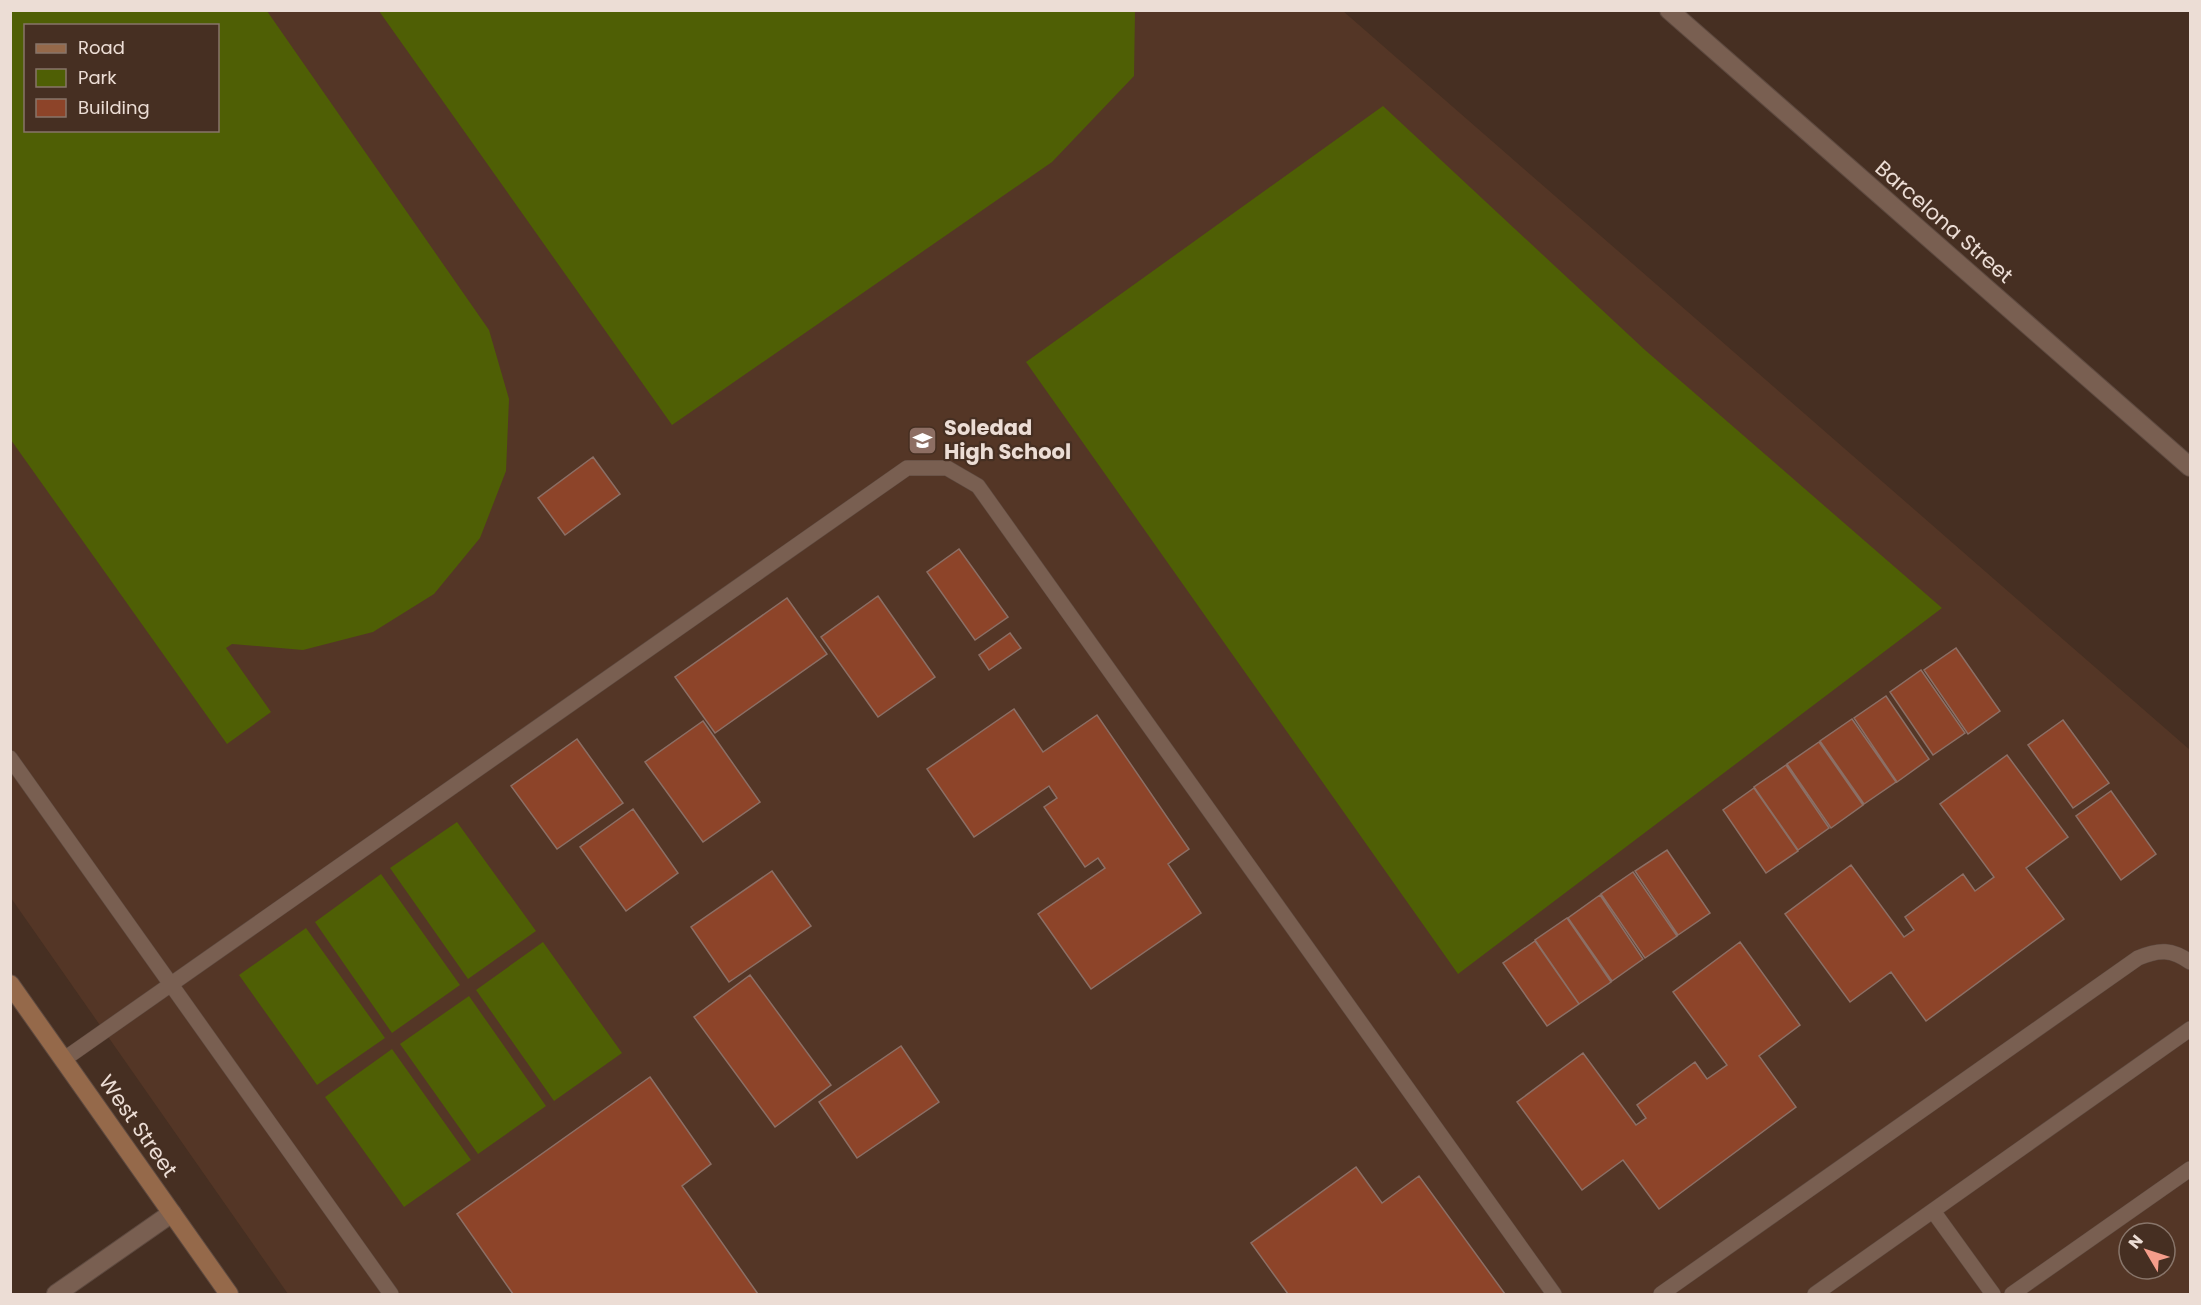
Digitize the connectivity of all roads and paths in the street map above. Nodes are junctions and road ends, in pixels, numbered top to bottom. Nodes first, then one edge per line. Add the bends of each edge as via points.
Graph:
1 (1669, 10) edge
2 (2190, 467) edge
3 (10, 758) edge
4 (2190, 962) edge
5 (10, 984) edge
6 (171, 985) junction
7 (2190, 1029) edge
8 (63, 1060) junction
9 (2190, 1169) edge
10 (1933, 1211) junction
11 (172, 1213) junction
12 (56, 1294) edge
13 (229, 1294) edge
14 (391, 1294) edge
15 (1554, 1294) edge
16 (1661, 1294) edge
17 (1815, 1294) edge
18 (1993, 1294) edge
19 (2012, 1294) edge

1 - 2 street, Barcelona Street
3 - 6 lane
4 - 16 lane via 2169,950 2138,958
5 - 8 street, West Street
6 - 8 lane
6 - 14 lane
6 - 15 lane via 907,468 947,468 978,486
7 - 10 lane
8 - 11 street, West Street
9 - 19 lane
10 - 17 lane
10 - 18 lane
11 - 12 street
11 - 13 street, West Street

